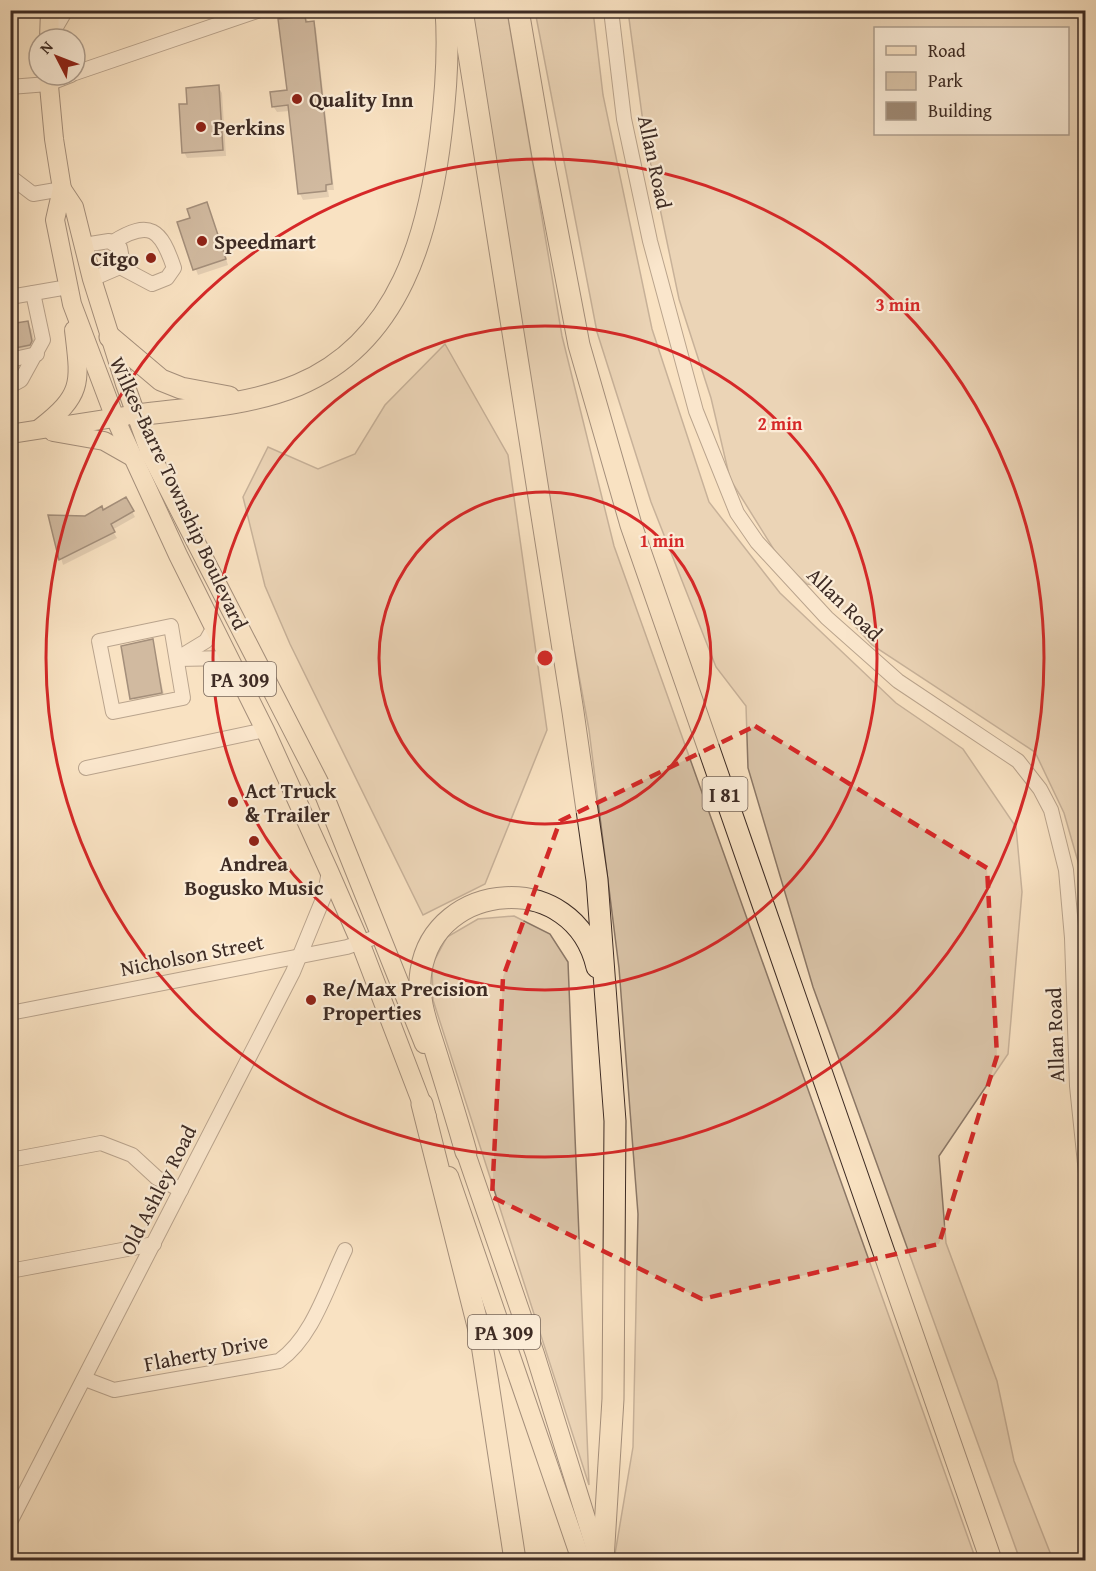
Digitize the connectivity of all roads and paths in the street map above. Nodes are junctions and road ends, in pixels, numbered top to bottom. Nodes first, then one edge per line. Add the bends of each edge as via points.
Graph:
1 (50, 10) edge
2 (66, 10) edge
3 (260, 10) edge
4 (446, 10) edge
5 (462, 10) edge
6 (518, 10) edge
7 (611, 10) edge
8 (231, 15) edge
9 (49, 27) edge
10 (56, 27) edge
11 (87, 69) edge
12 (27, 83) edge
13 (10, 87) edge
14 (49, 87) edge
15 (11, 175) edge
16 (62, 189) junction
17 (113, 242) junction
18 (84, 245) junction
19 (120, 267) junction
20 (92, 279) junction
21 (33, 293) junction
22 (70, 296) junction
23 (10, 297) edge
24 (110, 337) junction
25 (37, 354) junction
26 (10, 360) edge
27 (10, 386) edge
28 (250, 401) junction
29 (137, 415) junction
30 (115, 418) junction
31 (40, 429) junction
32 (10, 434) edge
33 (134, 458) junction
34 (214, 627) junction
35 (230, 658) junction
36 (177, 659) junction
37 (265, 730) junction
38 (86, 768) dead end
39 (329, 871) junction
40 (382, 935) junction
41 (360, 942) junction
42 (299, 956) junction
43 (10, 1013) edge
44 (607, 1016) junction
45 (422, 1104) junction
46 (466, 1152) junction
47 (10, 1160) edge
48 (1086, 1173) edge
49 (181, 1190) junction
50 (154, 1244) junction
51 (345, 1250) dead end
52 (10, 1271) edge
53 (85, 1379) junction
54 (10, 1522) edge
55 (515, 1560) edge
56 (581, 1560) edge
57 (601, 1560) edge
58 (992, 1560) edge

1 - 9 main road
2 - 10 street
3 - 8 street
4 - 28 highway via 449,51 437,169 418,246 398,295 378,325 339,362 300,384
5 - 44 highway via 597,880
6 - 58 highway, I 81 via 579,345 631,525
7 - 48 street, Allan Road via 624,119 650,241 696,411 737,513 764,550 844,634 898,681 1018,761 1051,810 1066,870 1077,1086
8 - 11 street
12 - 13 street
14 - 16 main road, Wilkes-Barre Township Boulevard
15 - 16 street via 33,194
16 - 18 main road, Wilkes-Barre Township Boulevard via 75,207
16 - 22 main road, Wilkes-Barre Township Boulevard via 55,220
17 - 18 street
17 - 19 street via 120,248
17 - 19 street via 126,234 152,229 162,238 174,268 167,279 152,284
18 - 20 main road, Wilkes-Barre Township Boulevard
19 - 20 street
20 - 24 main road, Wilkes-Barre Township Boulevard
21 - 22 street
21 - 23 street
21 - 25 street via 43,340
22 - 30 main road, Wilkes-Barre Township Boulevard
22 - 31 main road via 80,377 67,405
24 - 28 highway via 161,381
24 - 29 main road, Wilkes-Barre Township Boulevard
25 - 26 street
25 - 27 street via 21,380
28 - 29 highway
29 - 30 main road
29 - 40 main road, Wilkes-Barre Township Boulevard via 150,453 319,782
30 - 31 main road
30 - 33 main road, Wilkes-Barre Township Boulevard / PA 309
31 - 32 main road
31 - 33 main road via 104,441
33 - 34 main road, Wilkes-Barre Township Boulevard / PA 309
34 - 35 main road, Wilkes-Barre Township Boulevard / PA 309
34 - 36 street via 206,641
35 - 36 street
35 - 37 main road, Wilkes-Barre Township Boulevard / PA 309
36 - 36 street via 171,626 99,640 113,712 183,698
37 - 38 street
37 - 39 main road, Wilkes-Barre Township Boulevard / PA 309
39 - 41 main road, Wilkes-Barre Township Boulevard / PA 309
39 - 42 street, Old Ashley Road via 325,894
40 - 41 street, Nicholson Street
40 - 46 main road, Wilkes-Barre Township Boulevard
41 - 42 street, Nicholson Street
41 - 45 main road, Wilkes-Barre Township Boulevard / PA 309
42 - 43 street, Nicholson Street
42 - 49 street, Old Ashley Road
44 - 46 highway via 597,963 589,945 575,926 547,903 516,896 486,901 470,907 444,926 425,954 420,989
44 - 57 highway via 615,1121 616,1253 613,1399
45 - 55 highway via 482,1338
45 - 56 main road, PA 309
46 - 57 main road, PA 309
47 - 49 street via 101,1143 132,1155 157,1178
49 - 50 street, Old Ashley Road
50 - 52 street
50 - 53 street, Old Ashley Road
51 - 53 street, Flaherty Drive via 306,1332 279,1361 114,1390
53 - 54 street, Old Ashley Road

